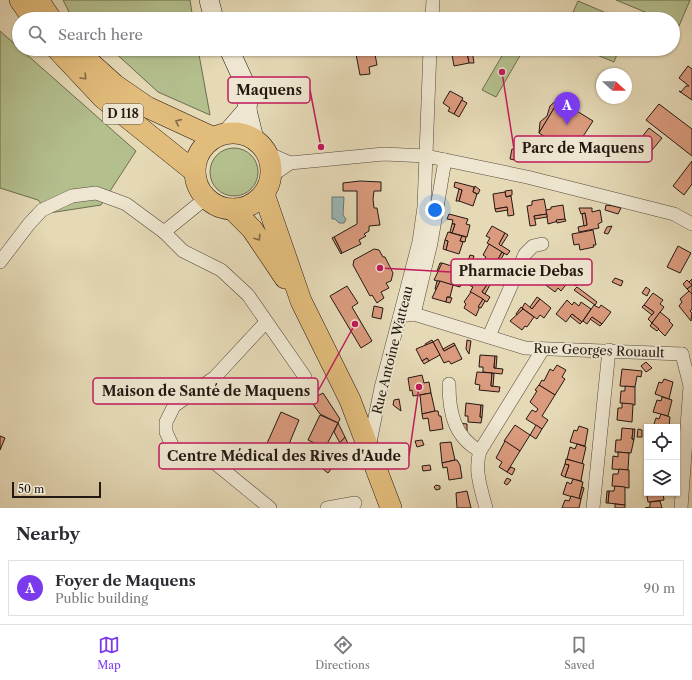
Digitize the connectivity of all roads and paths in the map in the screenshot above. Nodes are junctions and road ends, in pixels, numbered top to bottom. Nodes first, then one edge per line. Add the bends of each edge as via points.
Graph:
1 (20, 0) edge
2 (38, 0) edge
3 (209, 0) edge
4 (433, 0) edge
5 (28, 12) edge
6 (46, 12) edge
7 (212, 12) edge
8 (432, 12) edge
9 (64, 56) edge
10 (83, 56) edge
11 (232, 56) edge
12 (430, 56) edge
13 (247, 110) junction
14 (220, 135) junction
15 (260, 146) junction
16 (426, 156) junction
17 (445, 160) junction
18 (290, 163) junction
19 (195, 172) junction
20 (267, 186) junction
21 (206, 198) junction
22 (232, 209) junction
23 (692, 224) edge
24 (164, 232) junction
25 (542, 244) dead end
26 (0, 262) edge
27 (301, 301) junction
28 (414, 314) junction
29 (400, 316) junction
30 (266, 322) junction
31 (489, 336) junction
32 (543, 349) junction
33 (609, 350) junction
34 (687, 350) edge
35 (305, 377) dead end
36 (449, 384) dead end
37 (369, 449) junction
38 (480, 451) junction
39 (355, 504) dead end
40 (270, 508) edge
41 (327, 508) edge
42 (391, 508) edge
43 (486, 508) edge
44 (593, 508) edge
45 (681, 508) edge

1 - 5 main road
2 - 6 main road
3 - 7 main road
4 - 8 street
9 -> 19 main road, D 118 via 103,98
14 -> 10 main road, D 118 via 147,107 115,85
11 - 13 main road via 245,84
12 - 16 street, Rue Antoine Watteau
13 - 14 main road
13 - 15 main road
14 - 15 main road via 241,133
14 - 19 main road via 204,147 197,160
15 - 18 street
15 - 20 main road via 271,166
16 - 17 street
16 - 18 street via 384,154
16 - 29 street, Rue Antoine Watteau via 424,207 419,242
17 - 23 street via 527,177 667,212 681,216
17 - 28 street, Rue Antoine Watteau
18 - 20 street
19 - 21 main road via 199,187
20 - 22 main road via 250,205
20 - 27 main road
21 - 22 main road via 218,206
21 - 24 street
22 -> 27 main road via 252,230
24 - 26 street via 126,204 96,193 72,196 42,210
24 - 30 street via 182,251 221,270 248,295
25 - 31 street via 533,246 525,254
27 - 37 main road via 350,400
28 - 29 street, Rue Georges Rouault
28 - 31 street, Rue Georges Rouault
29 - 37 street, Rue Antoine Watteau
30 - 35 street
30 - 40 street via 215,377 174,406 166,422 166,432 178,458 215,463
31 - 32 street, Rue Georges Rouault via 526,348
32 - 33 street, Rue Georges Rouault
32 - 38 street
33 - 34 street, Rue Georges Rouault
33 - 44 street
34 - 45 street via 690,386
36 - 38 street via 449,400 458,432 467,444
37 - 42 main road
38 - 43 street via 477,472
39 - 41 street

